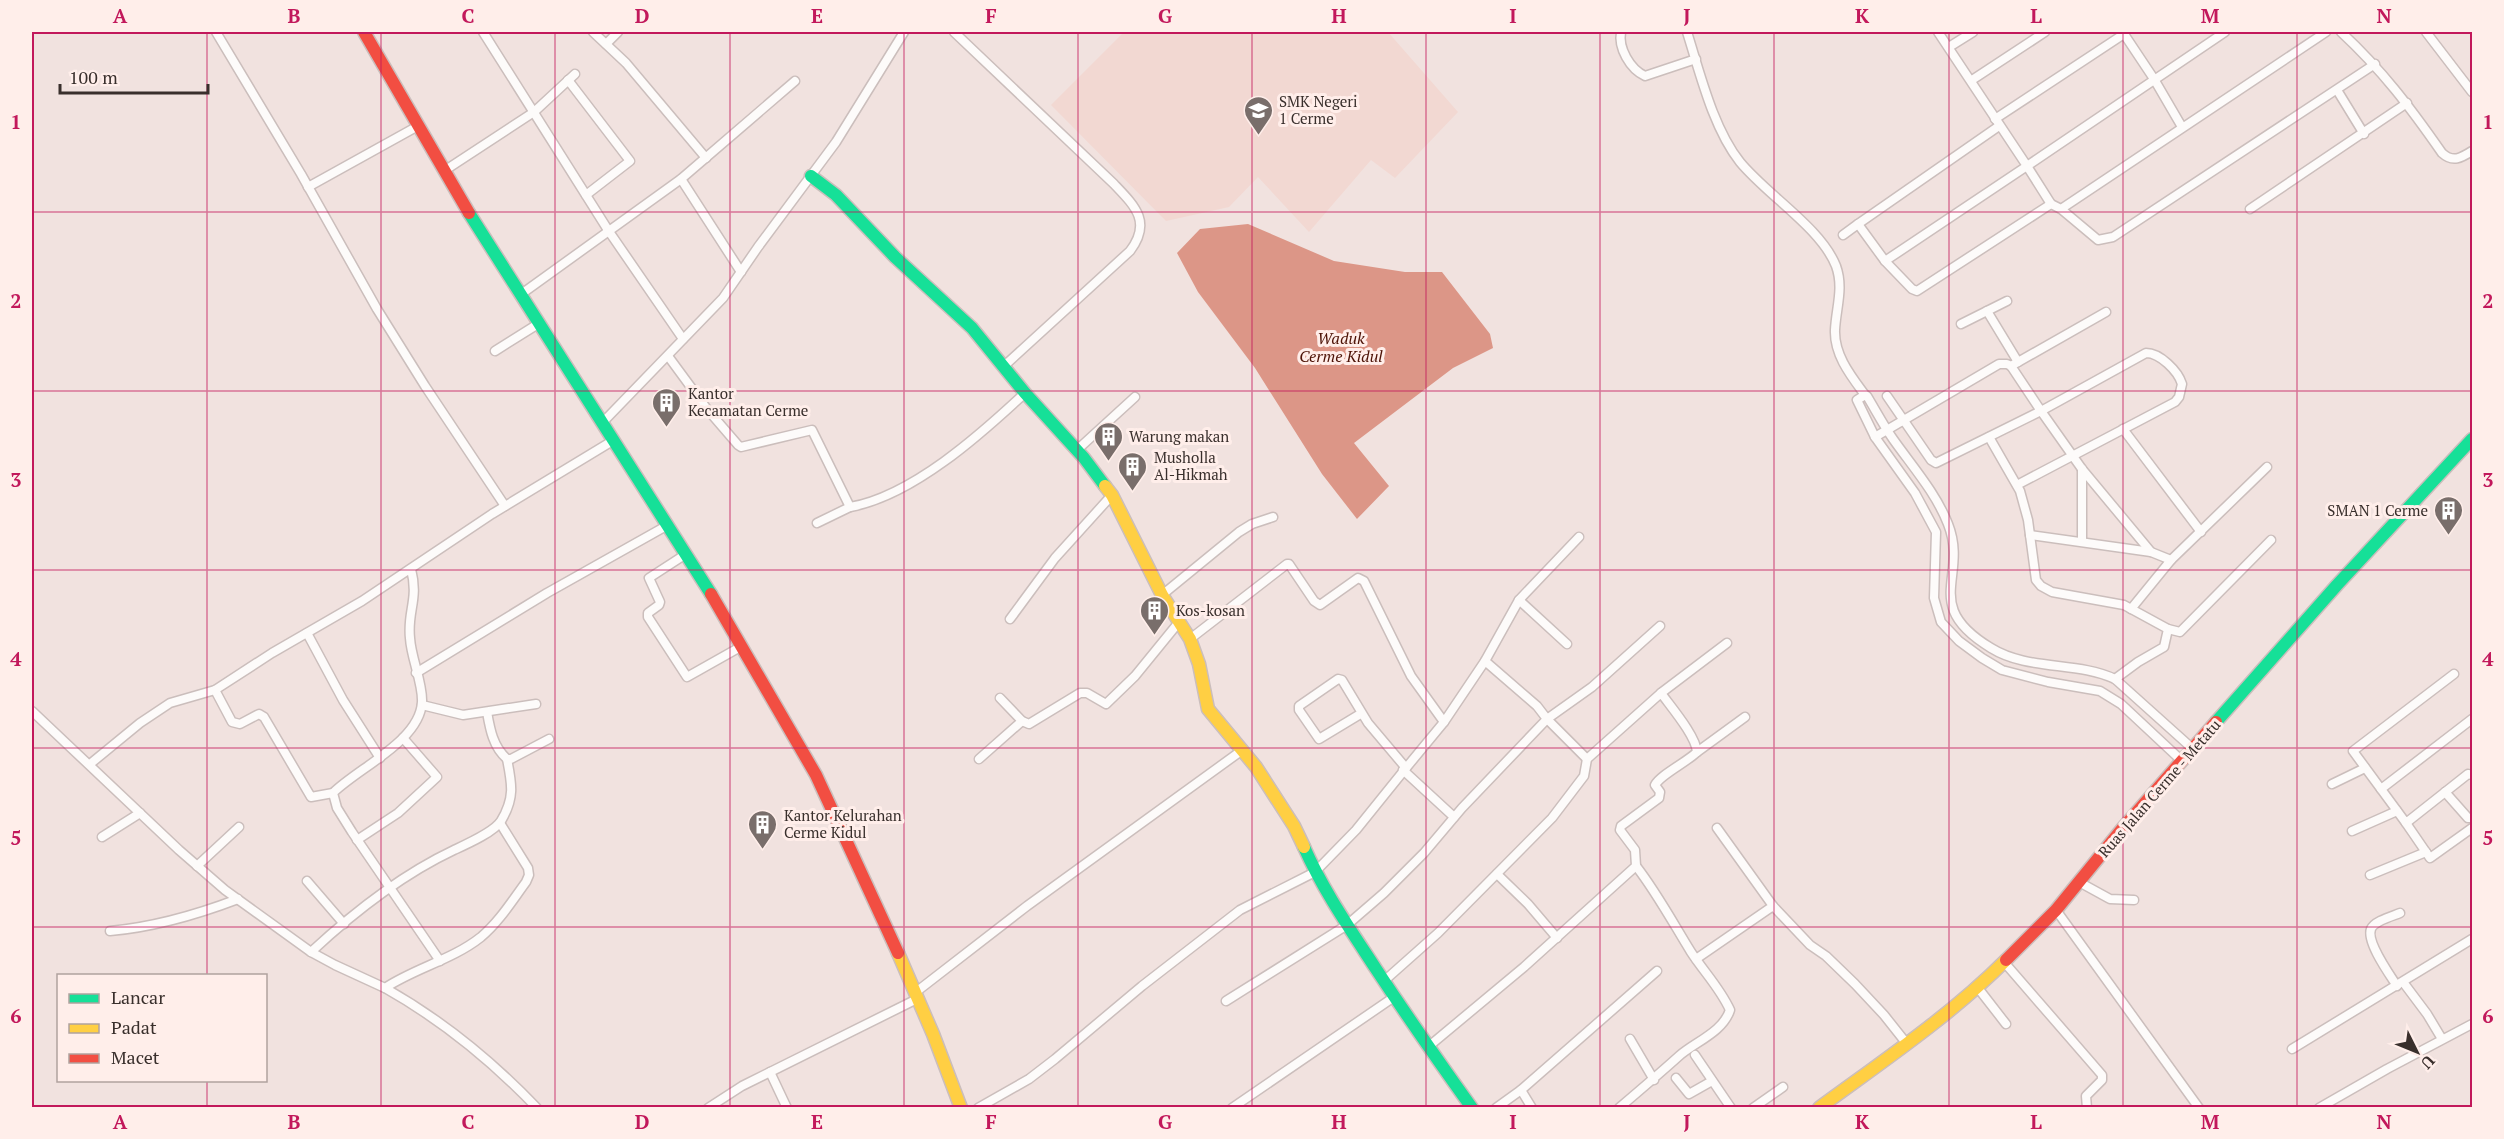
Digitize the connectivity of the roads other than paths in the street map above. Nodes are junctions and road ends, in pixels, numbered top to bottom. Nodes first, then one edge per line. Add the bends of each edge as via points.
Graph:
1 (216, 32) edge
2 (364, 32) edge
3 (483, 32) edge
4 (593, 32) edge
5 (618, 32) edge
6 (904, 32) edge
7 (954, 32) edge
8 (1621, 32) edge
9 (1687, 32) edge
10 (1938, 32) edge
11 (1973, 32) edge
12 (2045, 32) edge
13 (2124, 32) edge
14 (2225, 32) edge
15 (2326, 32) edge
16 (2342, 32) edge
17 (2426, 32) edge
18 (606, 44) junction
19 (1949, 47) junction
20 (1696, 59) junction
21 (2375, 64) junction
22 (2154, 79) junction
23 (1972, 80) junction
24 (795, 81) dead end
25 (2337, 90) junction
26 (2472, 92) edge
27 (2407, 103) junction
28 (534, 112) junction
29 (1997, 122) junction
30 (418, 126) junction
31 (2182, 127) junction
32 (2364, 134) junction
33 (2472, 151) edge
34 (706, 158) junction
35 (2026, 166) junction
36 (444, 171) junction
37 (811, 176) junction
38 (681, 179) junction
39 (308, 187) junction
40 (586, 195) junction
41 (2051, 204) junction
42 (2061, 209) junction
43 (2250, 209) dead end
44 (1858, 224) junction
45 (608, 230) junction
46 (1843, 235) dead end
47 (1885, 261) junction
48 (741, 272) junction
49 (520, 295) junction
50 (2007, 301) dead end
51 (1987, 311) junction
52 (2106, 312) dead end
53 (538, 324) junction
54 (1961, 324) dead end
55 (683, 339) junction
56 (495, 351) dead end
57 (668, 356) junction
58 (2014, 364) junction
59 (1003, 367) junction
60 (1024, 393) junction
61 (1865, 395) junction
62 (1887, 396) dead end
63 (1135, 397) dead end
64 (2041, 411) junction
65 (604, 422) junction
66 (1904, 422) junction
67 (2123, 429) junction
68 (1887, 430) junction
69 (1875, 437) junction
70 (1989, 437) junction
71 (2472, 439) edge
72 (614, 440) junction
73 (1077, 450) junction
74 (2074, 455) junction
75 (2267, 467) dead end
76 (2082, 469) junction
77 (2017, 485) junction
78 (1112, 495) junction
79 (506, 506) junction
80 (850, 507) junction
81 (1273, 517) dead end
82 (817, 523) dead end
83 (668, 525) junction
84 (2201, 532) junction
85 (2030, 535) junction
86 (1579, 537) dead end
87 (2271, 540) dead end
88 (2082, 541) junction
89 (2151, 552) junction
90 (686, 554) junction
91 (2171, 560) junction
92 (411, 569) junction
93 (1162, 595) junction
94 (1519, 600) junction
95 (2131, 609) junction
96 (1956, 618) junction
97 (1010, 619) dead end
98 (1179, 622) junction
99 (1941, 622) junction
100 (1660, 626) dead end
101 (2168, 629) junction
102 (307, 633) junction
103 (1190, 639) junction
104 (1727, 643) dead end
105 (1567, 644) dead end
106 (742, 646) junction
107 (1485, 661) junction
108 (2034, 662) junction
109 (2056, 666) junction
110 (416, 673) junction
111 (2454, 674) dead end
112 (2030, 678) junction
113 (2115, 679) junction
114 (2053, 683) junction
115 (215, 690) junction
116 (1661, 693) junction
117 (1000, 698) dead end
118 (536, 704) dead end
119 (422, 705) junction
120 (32, 711) edge
121 (487, 712) junction
122 (1362, 713) junction
123 (1745, 717) dead end
124 (1547, 719) junction
125 (2472, 719) edge
126 (1022, 721) junction
127 (1444, 722) junction
128 (403, 738) junction
129 (549, 739) dead end
130 (2193, 749) junction
131 (1241, 750) junction
132 (1697, 752) junction
133 (380, 758) junction
134 (507, 759) junction
135 (979, 759) dead end
136 (1587, 759) junction
137 (2182, 761) junction
138 (90, 765) junction
139 (2365, 768) junction
140 (1405, 769) junction
141 (2471, 773) edge
142 (2332, 784) dead end
143 (2381, 789) junction
144 (2445, 792) junction
145 (333, 793) junction
146 (2397, 811) junction
147 (140, 813) junction
148 (1454, 817) junction
149 (2471, 822) edge
150 (500, 823) junction
151 (2406, 823) junction
152 (239, 827) dead end
153 (1717, 828) dead end
154 (2352, 831) dead end
155 (102, 837) dead end
156 (357, 840) junction
157 (2426, 852) junction
158 (197, 866) junction
159 (1636, 866) junction
160 (1315, 872) junction
161 (1497, 874) junction
162 (2370, 875) dead end
163 (307, 881) dead end
164 (2079, 882) junction
165 (389, 888) junction
166 (238, 899) junction
167 (2134, 900) dead end
168 (1773, 906) junction
169 (2056, 910) junction
170 (2400, 913) dead end
171 (344, 924) junction
172 (1347, 925) junction
173 (110, 931) dead end
174 (1557, 938) junction
175 (2472, 939) edge
176 (311, 952) junction
177 (1696, 959) junction
178 (440, 961) junction
179 (2004, 962) junction
180 (1657, 971) dead end
181 (1384, 981) junction
182 (2400, 984) junction
183 (385, 988) junction
184 (1978, 988) junction
185 (917, 995) junction
186 (1394, 997) junction
187 (1226, 1001) dead end
188 (2006, 1024) dead end
189 (2472, 1024) edge
190 (1630, 1039) dead end
191 (2442, 1039) junction
192 (1907, 1044) junction
193 (1428, 1047) junction
194 (2292, 1049) dead end
195 (1695, 1055) dead end
196 (770, 1072) junction
197 (1676, 1078) dead end
198 (1654, 1080) junction
199 (1712, 1081) junction
200 (1783, 1087) dead end
201 (1521, 1090) junction
202 (537, 1107) edge
203 (708, 1107) edge
204 (787, 1107) edge
205 (961, 1107) edge
206 (978, 1107) edge
207 (1233, 1107) edge
208 (1472, 1107) edge
209 (1496, 1107) edge
210 (1532, 1107) edge
211 (1619, 1107) edge
212 (1731, 1107) edge
213 (1753, 1107) edge
214 (1819, 1107) edge
215 (2087, 1107) edge
216 (2199, 1107) edge
217 (2319, 1107) edge

1 - 39 street
2 - 30 main road
3 - 28 street
4 - 18 street
5 - 18 street
6 - 37 street
7 - 59 street via 1114,184 1139,215 1141,233 1130,252
8 - 20 street via 1620,40 1630,63 1645,76
9 - 20 street
10 - 19 street
11 - 19 street
12 - 23 street
13 - 22 street
13 - 29 street
14 - 22 street
15 - 31 street
16 - 21 street
17 - 26 street
18 - 34 street
19 - 23 street
20 - 61 street via 1724,138 1755,178 1818,239 1835,264 1840,293 1837,343 1848,371
21 - 25 street
21 - 27 street
22 - 31 street
22 - 35 street
23 - 29 street
24 - 34 street
25 - 32 street
25 - 42 street via 2113,237 2098,240
27 - 32 street
27 - 33 street via 2448,159 2455,160
28 - 36 street
28 - 40 street
28 - 40 street via 572,77 630,161
29 - 35 street
29 - 44 street
30 - 36 main road
30 - 39 street
31 - 42 street
32 - 43 street
34 - 38 street
35 - 41 street
35 - 47 street
36 - 49 main road
37 - 48 street
37 - 59 main road via 836,195 895,257 972,328
38 - 45 street
38 - 48 street
39 - 79 street via 389,328
40 - 45 street
41 - 42 street
41 - 47 street via 1917,291
44 - 46 street
44 - 47 street
45 - 49 street
45 - 55 street
48 - 55 street via 723,298
49 - 53 main road
50 - 51 street
51 - 54 street
51 - 58 street
52 - 58 street
53 - 56 street
53 - 65 main road
55 - 57 street
57 - 65 street
57 - 80 street via 741,447 812,430
58 - 64 street
58 - 66 street via 1999,364
59 - 60 main road
60 - 73 main road
60 - 80 street via 979,436 920,477
61 - 68 street
61 - 69 street via 1857,403
62 - 66 street
63 - 73 street
64 - 67 street via 2151,353 2180,378 2179,397
64 - 70 street
64 - 74 street
65 - 72 main road
66 - 68 street
66 - 70 street via 1936,463
67 - 74 street
67 - 84 street
68 - 69 street
68 - 96 street via 1934,496 1949,526 1953,543 1952,605
69 - 99 street via 1915,492 1936,532 1934,598
70 - 77 street
71 - 130 main road, Ruas Jalan Cerme - Metatu
72 - 79 street
72 - 83 main road
73 - 78 main road
74 - 76 street
74 - 77 street
75 - 84 street
76 - 88 street
76 - 89 street
77 - 85 street
78 - 93 main road
78 - 97 street via 1055,558
79 - 92 street
80 - 82 street
81 - 93 street via 1239,532
83 - 90 main road
83 - 110 street
84 - 91 street
85 - 88 street
85 - 95 street via 2034,574 2041,586 2052,592
86 - 94 street
87 - 101 street via 2180,632
88 - 89 street
89 - 91 street
90 - 106 main road
90 - 106 street via 649,578 660,602 648,617 687,677
91 - 95 street
92 - 102 street
92 - 110 street via 416,589 410,638
93 - 98 main road
94 - 105 street
94 - 107 street
95 - 101 street
96 - 99 street
96 - 108 street via 1993,649
98 - 103 main road
98 - 126 street via 1108,703 1080,693 1033,723
99 - 112 street via 1982,658 2002,670
100 - 124 street via 1592,687
101 - 113 street via 2164,647
102 - 115 street
102 - 133 street
103 - 127 street via 1283,565 1289,564 1320,605 1358,578 1364,581 1416,685
103 - 131 main road via 1208,709
104 - 116 street
106 - 185 main road via 808,759
107 - 124 street
107 - 127 street
108 - 109 street
108 - 112 street
109 - 113 street via 2102,672
109 - 114 street
110 - 119 street
111 - 139 street via 2353,751
112 - 114 street
113 - 130 street
114 - 137 street via 2100,691 2121,704
115 - 138 street via 170,703
115 - 145 street via 232,722 240,723 259,714 264,717 311,797
116 - 132 street
116 - 136 street
117 - 126 street
118 - 121 street
119 - 121 street via 464,715
119 - 128 street
120 - 138 street
121 - 134 street via 495,745
122 - 122 street via 1338,679 1303,702 1299,710 1319,739
122 - 140 street
123 - 132 street
124 - 136 street
124 - 148 street
125 - 143 street
126 - 135 street
127 - 140 street
128 - 133 street
128 - 156 street via 437,777 398,813
129 - 134 street
130 - 137 main road, Ruas Jalan Cerme - Metatu
131 - 160 main road via 1294,826
131 - 185 street via 1027,906
132 - 159 street via 1658,779 1655,784 1659,798 1621,826 1635,850
133 - 145 street
134 - 150 street via 513,793
136 - 161 street via 1584,776 1552,818
137 - 164 main road, Ruas Jalan Cerme - Metatu
138 - 147 street
139 - 142 street
139 - 143 street
140 - 148 street
140 - 160 street via 1356,830
141 - 144 street
143 - 146 street
144 - 149 street
144 - 151 street
145 - 156 street via 337,808
146 - 151 street
146 - 154 street
147 - 155 street
147 - 158 street
148 - 172 street via 1411,866
149 - 157 street via 2430,858
150 - 165 street
150 - 178 street via 528,868 526,882 480,938
151 - 157 street
152 - 158 street
153 - 168 street
156 - 165 street
157 - 162 street
158 - 166 street
159 - 174 street
159 - 177 street
160 - 172 main road
160 - 206 street via 1240,910 1055,1059 1021,1084
161 - 174 street
161 - 181 street
163 - 171 street
164 - 167 street via 2110,899
164 - 169 main road, Ruas Jalan Cerme - Metatu
165 - 171 street
165 - 178 street
166 - 173 street via 195,916
166 - 176 street
168 - 177 street
168 - 192 street via 1810,945 1837,965
169 - 179 main road, Ruas Jalan Cerme - Metatu
169 - 216 street
170 - 182 street via 2378,923 2370,932 2377,955
171 - 176 street
172 - 181 main road
172 - 187 street
174 - 193 street
175 - 182 street
176 - 183 street
177 - 198 street via 1725,1000 1730,1010 1727,1019
178 - 183 street
179 - 184 main road, Ruas Jalan Cerme - Metatu
179 - 215 street via 2102,1075 2103,1080 2086,1096
180 - 201 street
181 - 186 main road
182 - 191 street via 2427,1014
182 - 194 street
183 - 202 street via 410,1002 505,1075
184 - 188 street
184 - 192 main road, Ruas Jalan Cerme - Metatu
185 - 196 street
185 - 205 main road
186 - 193 main road
186 - 207 street
189 - 191 street
190 - 198 street
191 - 217 street
192 - 214 main road, Ruas Jalan Cerme - Metatu
193 - 208 main road
195 - 199 street
196 - 203 street
196 - 204 street
197 - 199 street via 1689,1094
198 - 211 street
199 - 212 street
200 - 213 street
201 - 209 street
201 - 210 street

